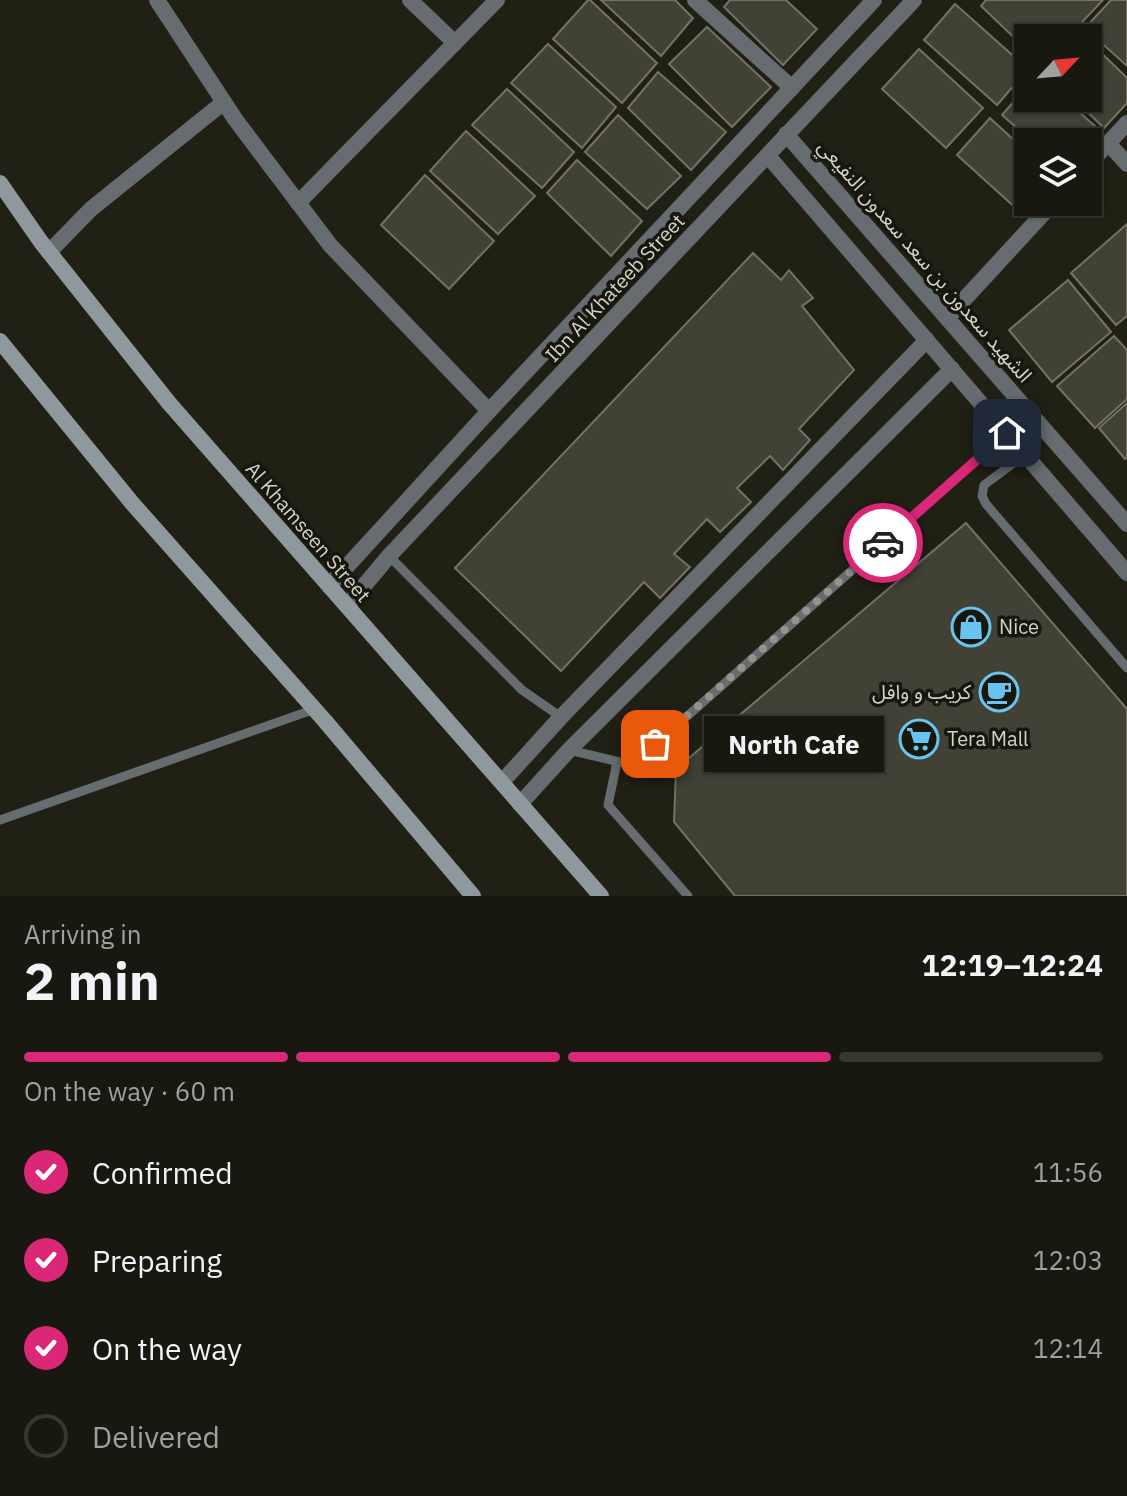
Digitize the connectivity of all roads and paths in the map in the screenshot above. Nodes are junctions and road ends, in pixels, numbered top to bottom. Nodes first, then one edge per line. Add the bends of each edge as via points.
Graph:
1 (157, 0) edge
2 (410, 0) edge
3 (497, 0) edge
4 (695, 0) edge
5 (874, 0) edge
6 (914, 0) edge
7 (455, 43) junction
8 (792, 88) junction
9 (224, 102) junction
10 (1127, 123) edge
11 (786, 134) junction
12 (1108, 143) junction
13 (1102, 150) edge
14 (768, 156) junction
15 (1127, 164) edge
16 (0, 183) edge
17 (298, 203) junction
18 (1041, 216) edge
19 (49, 252) junction
20 (948, 317) junction
21 (927, 340) junction
22 (0, 341) edge
23 (952, 369) junction
24 (489, 411) junction
25 (1007, 433) junction
26 (1026, 454) junction
27 (1127, 524) edge
28 (389, 556) junction
29 (1127, 573) edge
30 (329, 586) junction
31 (347, 606) junction
32 (1127, 668) edge
33 (315, 709) junction
34 (561, 717) junction
35 (569, 750) junction
36 (617, 762) junction
37 (502, 782) junction
38 (520, 804) junction
39 (0, 820) edge
40 (473, 896) edge
41 (601, 896) edge
42 (688, 896) edge

1 - 9 street
2 - 7 street
3 - 7 street
4 - 8 street
5 - 8 street, Ibn Al Khateeb Street
6 - 11 street, Ibn Al Khateeb Street
7 - 17 street
8 - 24 street, Ibn Al Khateeb Street
9 - 17 street
9 - 19 street via 91,209
10 - 12 street
11 - 14 street, Ibn Al Khateeb Street
11 - 20 street, الشهيد سعدون بن سعد سعدون النفيعي
12 - 13 street
12 - 15 street
14 - 21 street
14 - 28 street, Ibn Al Khateeb Street
16 - 19 street, Al Khamseen Street
17 - 24 street via 330,245
18 - 20 street
19 - 30 street, Al Khamseen Street via 169,403
20 - 27 street, الشهيد سعدون بن سعد سعدون النفيعي
21 - 23 street
21 - 34 street
22 - 33 street via 132,503
23 - 25 street
23 - 35 street
24 - 30 street, Ibn Al Khateeb Street
25 - 26 street
25 - 36 lane via 632,765
26 - 29 street
26 - 32 lane via 984,485 982,496
28 - 31 street, Ibn Al Khateeb Street
28 - 34 lane via 522,690
30 - 31 street, Al Khamseen Street
31 - 37 street, Al Khamseen Street
33 - 39 lane
33 - 40 street
34 - 37 street
35 - 36 lane
35 - 38 street
36 - 42 lane via 608,805
37 - 38 street, Al Khamseen Street
38 - 41 street, Al Khamseen Street

